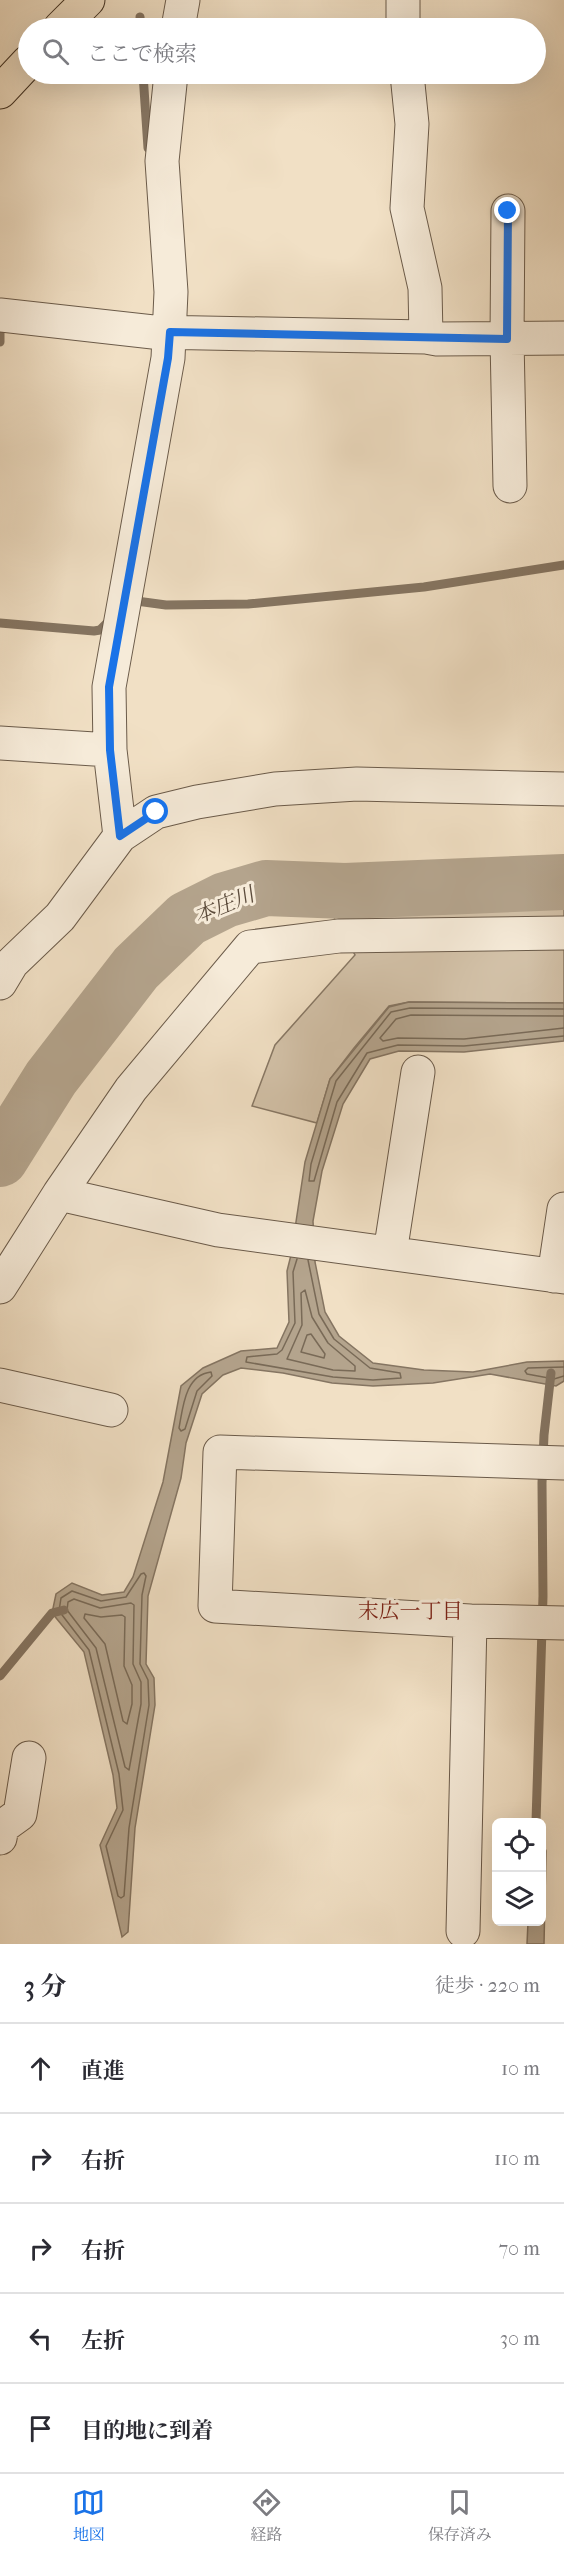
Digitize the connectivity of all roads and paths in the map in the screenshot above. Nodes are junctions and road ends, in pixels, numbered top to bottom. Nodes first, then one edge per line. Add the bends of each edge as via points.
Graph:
1 (88, 0) edge
2 (183, 0) edge
3 (403, 0) edge
4 (70, 18) edge
5 (180, 18) edge
6 (403, 18) edge
7 (18, 72) edge
8 (170, 84) edge
9 (408, 84) edge
10 (0, 91) edge
11 (508, 211) dead end
12 (0, 315) edge
13 (170, 332) junction
14 (426, 337) junction
15 (564, 338) edge
16 (507, 339) junction
17 (510, 486) dead end
18 (0, 743) edge
19 (110, 750) junction
20 (564, 789) edge
21 (120, 836) junction
22 (564, 933) edge
23 (0, 983) edge
24 (418, 1072) dead end
25 (59, 1194) junction
26 (564, 1209) edge
27 (390, 1253) junction
28 (559, 1277) edge
29 (0, 1287) edge
30 (0, 1385) edge
31 (111, 1410) dead end
32 (550, 1463) edge
33 (470, 1621) junction
34 (548, 1622) edge
35 (29, 1758) dead end
36 (0, 1838) edge
37 (463, 1931) dead end

1 - 4 main road
2 - 5 street
3 - 6 street
7 - 10 main road
8 - 13 street via 162,161 170,256
9 - 14 street via 412,124 407,208 425,288
11 - 16 street
12 - 13 street
13 - 14 street
13 - 19 street via 109,687
14 - 16 street
15 - 16 street
16 - 17 street
18 - 19 street
19 - 21 street
20 - 21 street via 357,784 275,789 156,812
21 - 23 street via 60,917 12,963
22 - 25 street via 339,936 250,947 131,1089
24 - 27 street
25 - 27 street via 218,1230
25 - 29 street
26 - 28 street
27 - 28 street
30 - 31 street
32 - 33 street via 220,1452 215,1606
33 - 34 street
33 - 37 street
35 - 36 street via 20,1814 2,1827

